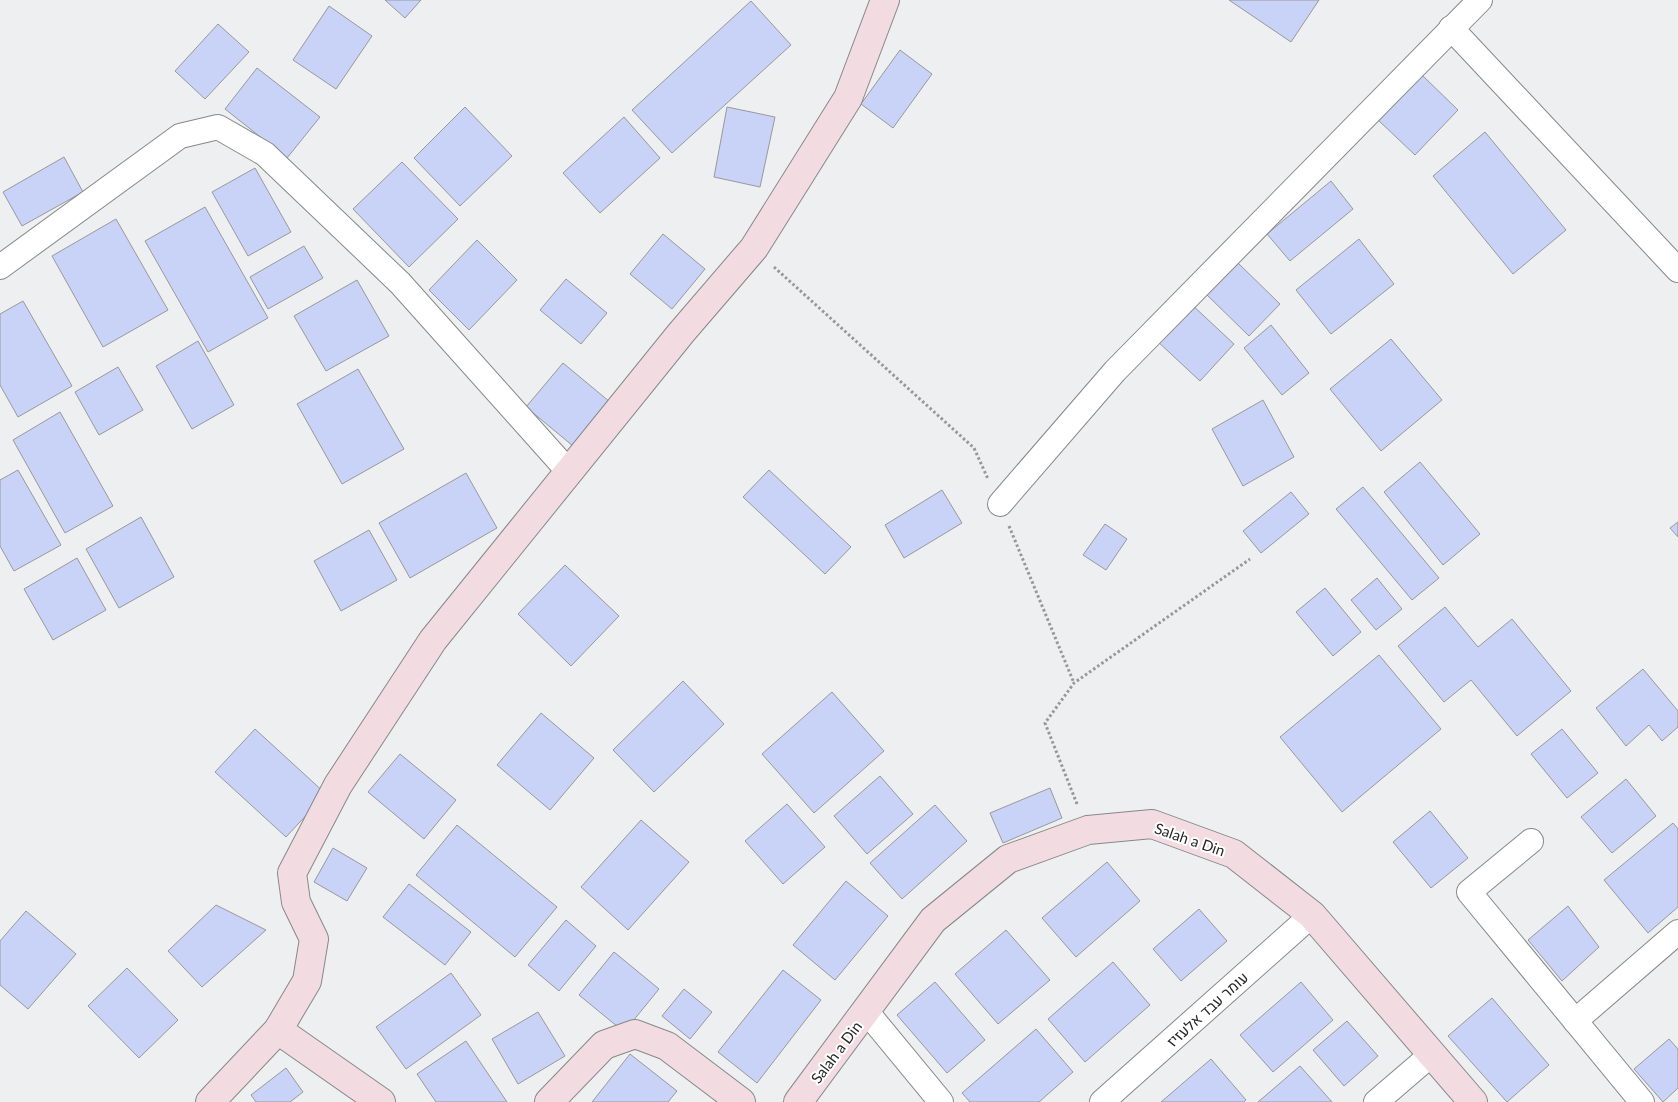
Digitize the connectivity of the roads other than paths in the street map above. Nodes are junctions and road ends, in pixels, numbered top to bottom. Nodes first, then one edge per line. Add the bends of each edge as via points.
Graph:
1 (884, 0) edge
2 (1480, 0) edge
3 (1450, 28) junction
4 (0, 267) edge
5 (1678, 270) edge
6 (568, 472) junction
7 (1000, 504) road end
8 (1531, 841) dead end
9 (1312, 916) junction
10 (1678, 932) edge
11 (866, 1011) junction
12 (1575, 1021) junction
13 (278, 1030) junction
14 (1432, 1054) junction
15 (210, 1102) edge
16 (381, 1102) edge
17 (549, 1102) edge
18 (741, 1102) edge
19 (798, 1102) edge
20 (941, 1102) edge
21 (1102, 1102) edge
22 (1376, 1102) edge
23 (1473, 1102) edge
24 (1642, 1102) edge

1 - 6 street via 848,98 754,248
2 - 3 street
3 - 5 street
3 - 7 street via 1115,371
4 - 6 street via 180,136 218,127 265,154 400,283
6 - 13 street via 433,640 338,785 292,873 296,902 314,939 307,981
8 - 12 street via 1468,892
9 - 11 street, Salah a Din via 1234,854 1152,824 1088,830 1008,859 933,920
9 - 14 street, Salah a Din
9 - 21 street, עומר עבד אלעזיז
10 - 12 street
11 - 19 street, Salah a Din
11 - 20 street
12 - 24 street
13 - 15 street
13 - 16 street
14 - 22 street
14 - 23 street, Salah a Din
17 - 18 street via 604,1045 635,1034 667,1046

